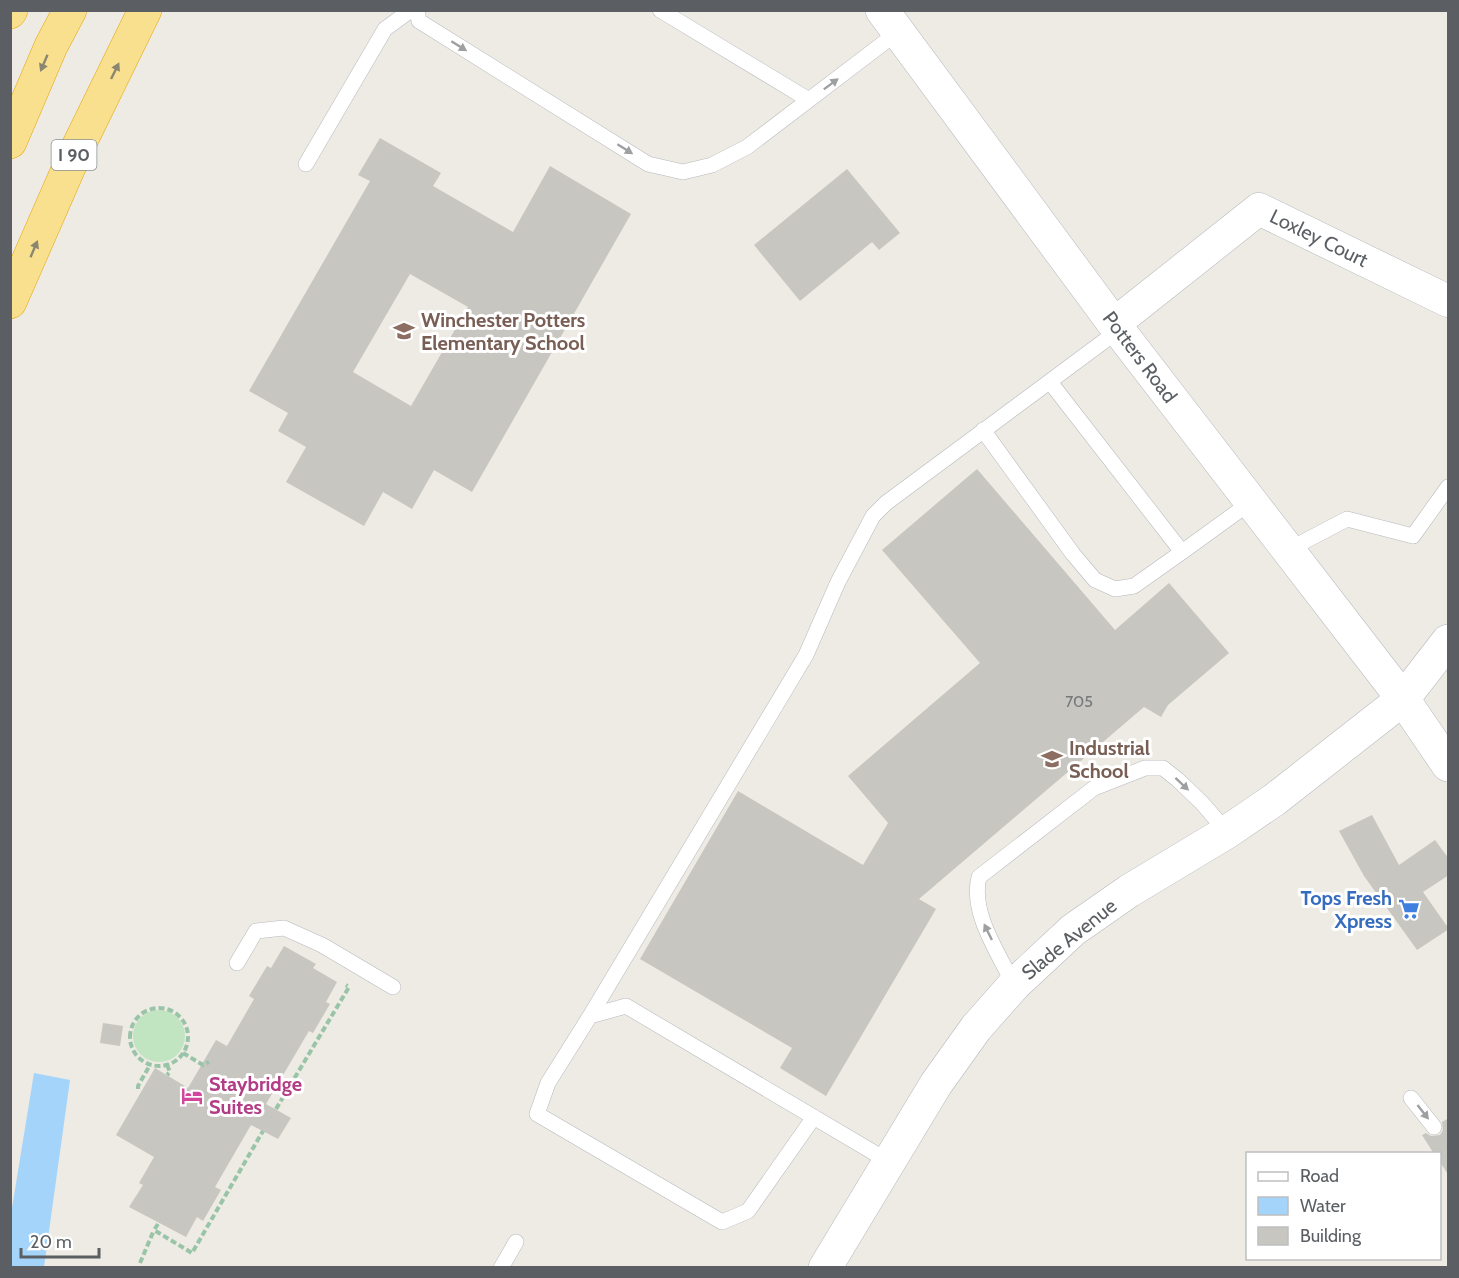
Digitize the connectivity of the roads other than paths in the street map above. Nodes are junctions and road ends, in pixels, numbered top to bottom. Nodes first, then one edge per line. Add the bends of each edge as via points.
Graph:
1 (70, 10) edge
2 (145, 10) edge
3 (411, 10) edge
4 (417, 10) edge
5 (660, 10) edge
6 (890, 21) edge
7 (809, 100) junction
8 (10, 142) edge
9 (306, 164) dead end
10 (1449, 301) edge
11 (10, 302) edge
12 (1117, 327) junction
13 (1050, 382) junction
14 (983, 430) junction
15 (1449, 487) edge
16 (1251, 502) junction
17 (1288, 550) junction
18 (1182, 552) junction
19 (1449, 641) edge
20 (1403, 699) junction
21 (1449, 765) edge
22 (1227, 832) junction
23 (237, 963) dead end
24 (1014, 985) junction
25 (393, 987) dead end
26 (590, 1016) junction
27 (1411, 1098) dead end
28 (814, 1117) junction
29 (1434, 1127) dead end
30 (888, 1161) junction
31 (516, 1242) dead end
32 (501, 1268) edge
33 (825, 1268) edge

1 -> 8 highway
11 -> 2 highway, I 90 via 77,149
3 - 9 lane via 385,29
4 -> 7 lane via 419,21 648,164 683,172 712,165 747,147
5 - 7 lane
7 -> 6 lane
6 - 12 street, Potters Road
10 - 12 street, Loxley Court via 1259,208
12 - 13 lane
12 - 16 street, Potters Road
13 - 14 lane
13 - 18 lane
14 - 18 lane via 1095,580 1115,589 1134,586
14 - 26 lane via 873,516 806,655
15 - 17 lane via 1413,536 1347,519
16 - 17 street, Potters Road
16 - 18 lane
17 - 20 street, Potters Road
19 - 20 street, Slade Avenue
20 - 21 street, Potters Road
20 - 22 street, Slade Avenue
22 - 24 street, Slade Avenue via 1073,930
24 -> 22 lane via 983,921 978,900 979,877 1094,788 1145,768 1163,768
23 - 25 lane via 256,931 284,928 322,945
24 - 30 street, Slade Avenue via 958,1052
26 - 28 lane via 626,1006
26 - 28 lane via 548,1083 537,1114 722,1222 747,1211
27 -> 29 lane
28 - 30 lane
30 - 33 street, Slade Avenue
31 - 32 lane

